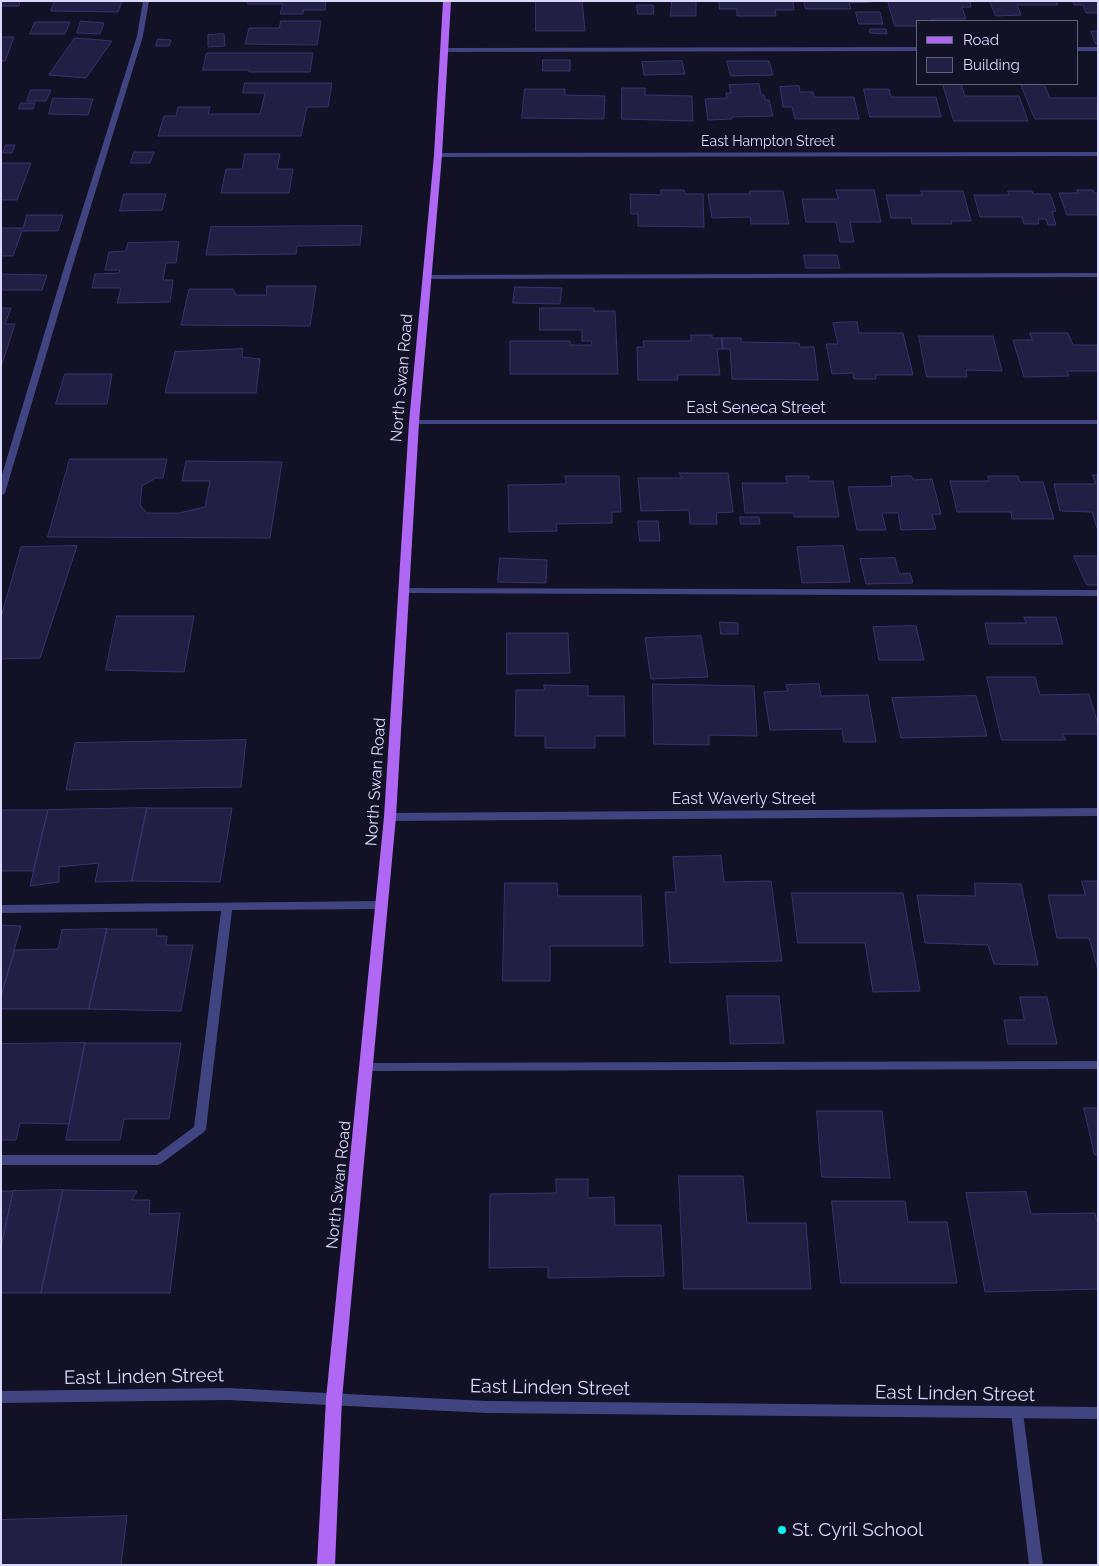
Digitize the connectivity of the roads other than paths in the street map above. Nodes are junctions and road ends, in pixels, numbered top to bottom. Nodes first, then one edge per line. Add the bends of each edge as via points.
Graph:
1 (146, 1) edge
2 (447, 1) edge
3 (916, 49) edge
4 (1079, 49) edge
5 (1098, 49) edge
6 (444, 50) junction
7 (1098, 154) edge
8 (438, 155) junction
9 (1098, 275) edge
10 (427, 277) junction
11 (414, 422) junction
12 (1098, 422) edge
13 (1, 493) edge
14 (404, 591) junction
15 (1098, 593) edge
16 (1098, 812) edge
17 (390, 817) junction
18 (383, 905) junction
19 (227, 907) junction
20 (1, 909) edge
21 (1098, 1065) edge
22 (367, 1067) junction
23 (1, 1160) edge
24 (1, 1397) edge
25 (334, 1399) junction
26 (1016, 1413) junction
27 (1098, 1413) edge
28 (326, 1565) edge
29 (1036, 1565) edge

1 - 13 street via 140,36
2 - 6 main road, North Swan Road
3 - 6 street
4 - 5 street
6 - 8 main road, North Swan Road
7 - 8 street, East Hampton Street
8 - 10 main road, North Swan Road
9 - 10 street
10 - 11 main road, North Swan Road
11 - 12 street, East Seneca Street
11 - 14 main road, North Swan Road
14 - 15 street
14 - 17 main road, North Swan Road
16 - 17 street, East Waverly Street
17 - 18 main road, North Swan Road
18 - 19 street
18 - 22 main road, North Swan Road
19 - 20 street
19 - 23 street via 200,1129 158,1160
21 - 22 street
22 - 25 main road, North Swan Road
24 - 25 street, East Linden Street via 228,1394
25 - 26 street, East Linden Street via 487,1406
25 - 28 main road, North Swan Road
26 - 27 street, East Linden Street
26 - 29 street

